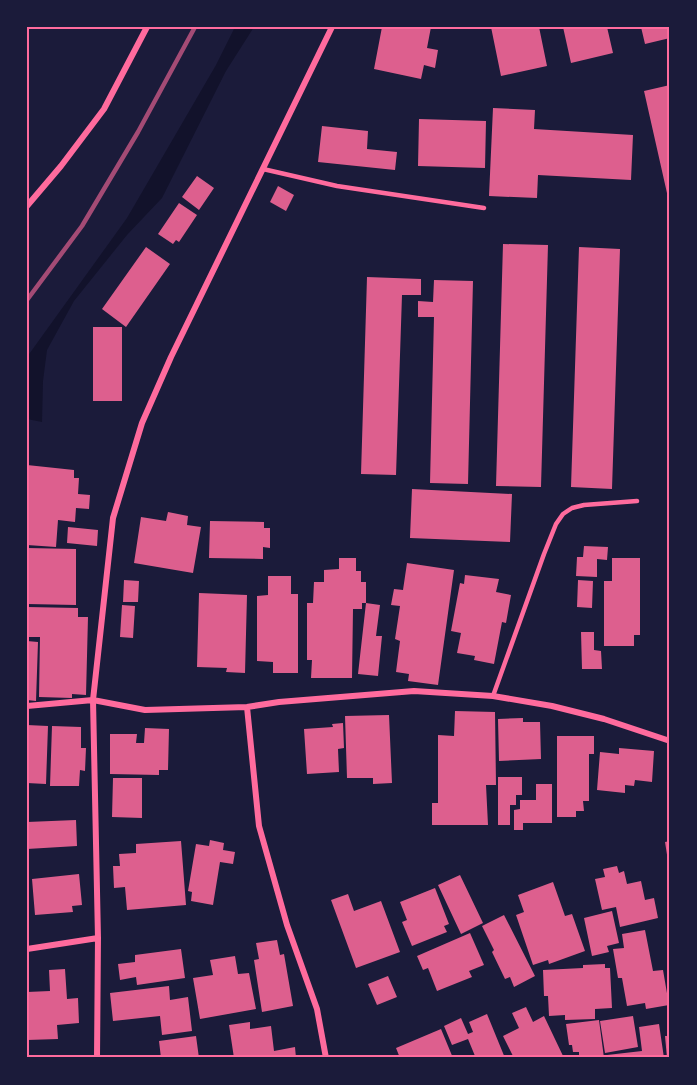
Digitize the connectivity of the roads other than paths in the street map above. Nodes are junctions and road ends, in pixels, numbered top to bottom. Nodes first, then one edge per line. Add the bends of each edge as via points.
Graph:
1 (147, 27) edge
2 (332, 27) edge
3 (263, 169) junction
4 (27, 206) edge
5 (484, 208) dead end
6 (638, 501) dead end
7 (493, 696) junction
8 (93, 700) junction
9 (27, 706) edge
10 (247, 707) junction
11 (670, 741) edge
12 (98, 938) junction
13 (27, 949) edge
14 (97, 1058) edge
15 (326, 1058) edge

1 - 4 street via 105,109
2 - 3 street
3 - 5 lane via 337,186
3 - 8 street via 171,357 127,468 113,518
6 - 7 lane via 584,505 563,514 544,554
7 - 10 street via 414,691
7 - 11 street via 593,716
8 - 9 street
8 - 10 street via 145,710
8 - 12 street
10 - 15 street via 259,826 287,925 317,1009
12 - 13 street
12 - 14 street

